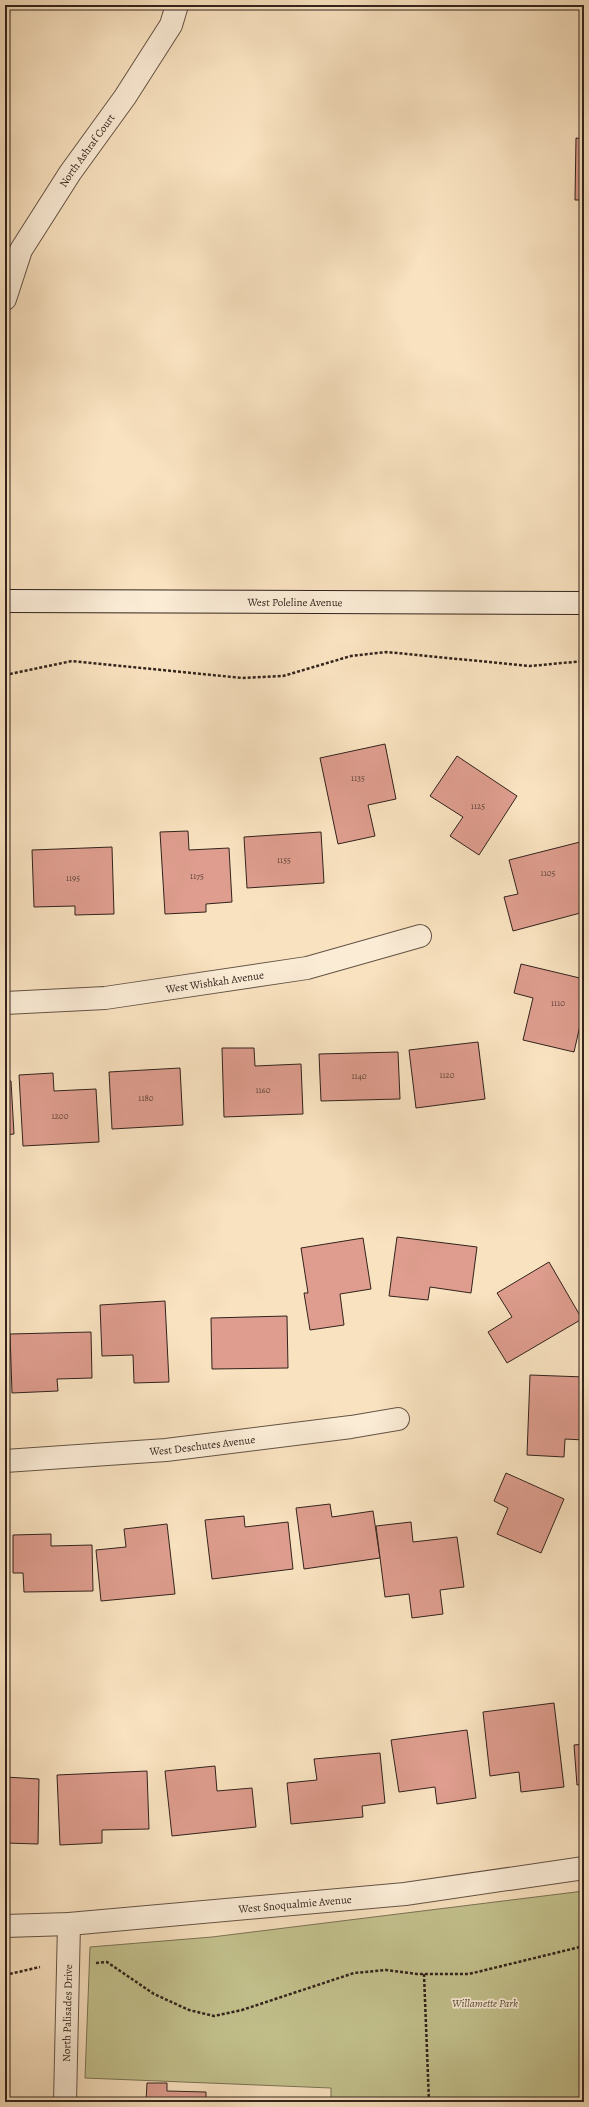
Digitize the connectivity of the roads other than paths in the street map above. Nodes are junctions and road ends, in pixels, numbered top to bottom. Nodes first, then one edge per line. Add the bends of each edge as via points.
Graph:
1 (177, 5) edge
2 (5, 299) edge
3 (5, 601) edge
4 (584, 603) edge
5 (420, 936) dead end
6 (5, 1003) edge
7 (398, 1419) dead end
8 (5, 1461) edge
9 (584, 1868) edge
10 (69, 1924) junction
11 (5, 1926) edge
12 (65, 2102) edge

1 - 2 street, North Ashraf Court via 171,25 125,97 70,173 20,250
3 - 4 street, West Poleline Avenue
5 - 6 street, West Wishkah Avenue via 307,968 106,998
7 - 8 street, West Deschutes Avenue via 166,1450
9 - 10 street, West Snoqualmie Avenue via 405,1894
10 - 11 street, West Snoqualmie Avenue
10 - 12 street, North Palisades Drive

